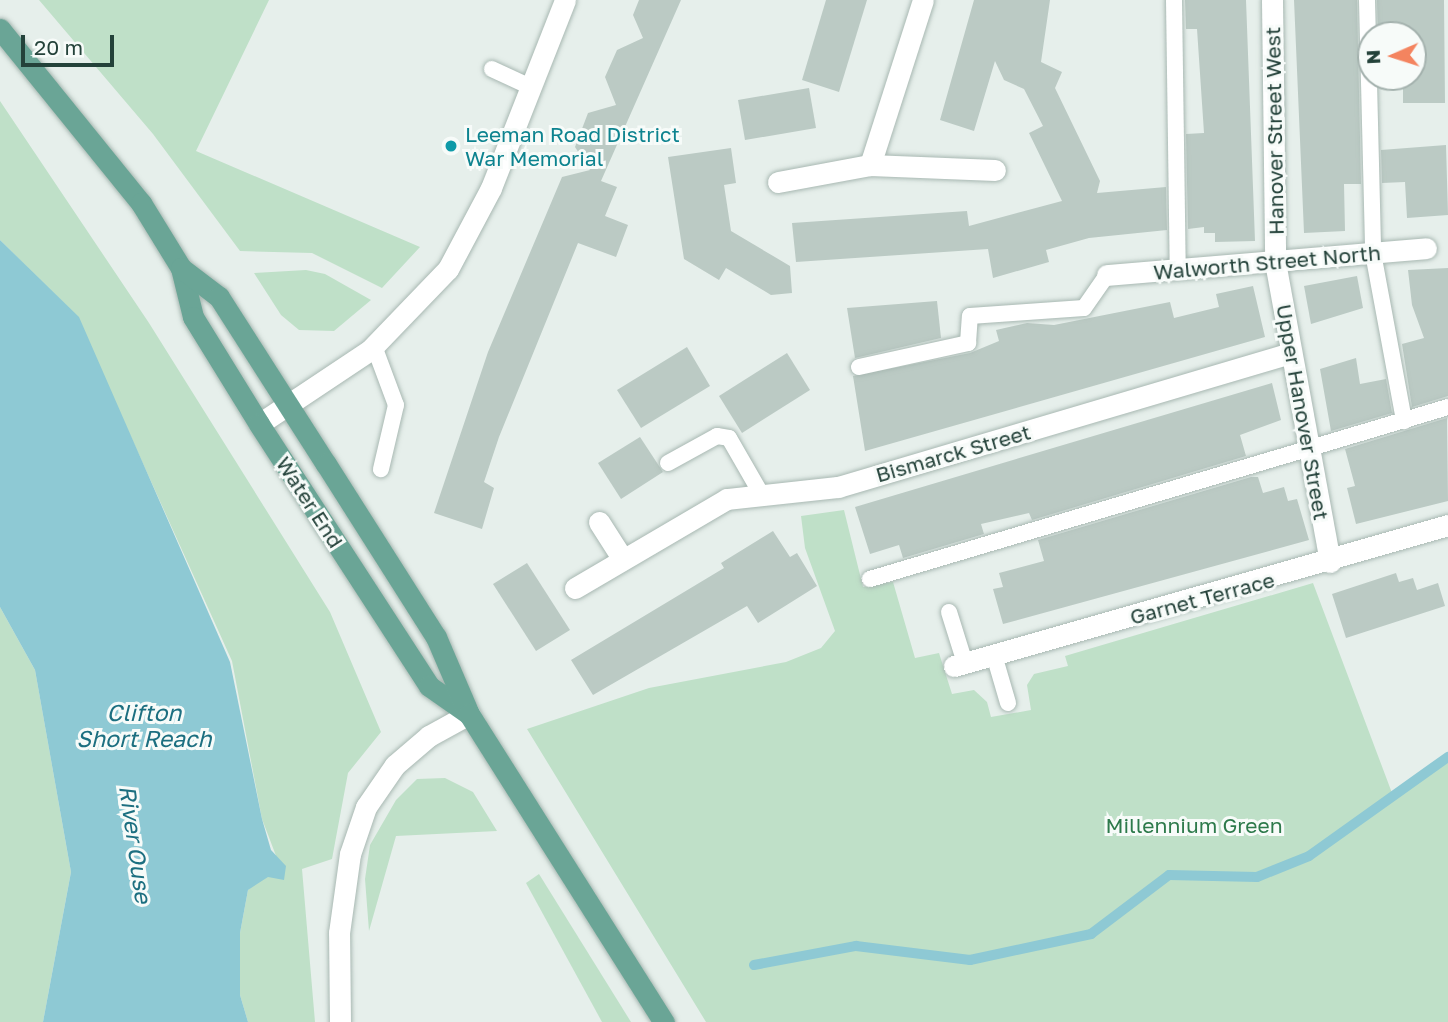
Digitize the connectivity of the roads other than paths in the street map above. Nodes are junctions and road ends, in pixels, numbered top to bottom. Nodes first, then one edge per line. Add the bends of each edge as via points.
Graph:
1 (565, 0) edge
2 (923, 0) edge
3 (1174, 0) edge
4 (1272, 0) edge
5 (1367, 0) edge
6 (0, 29) edge
7 (492, 69) dead end
8 (531, 87) junction
9 (870, 165) junction
10 (995, 170) dead end
11 (778, 183) dead end
12 (1426, 248) dead end
13 (1373, 253) junction
14 (1275, 261) junction
15 (181, 268) junction
16 (1178, 270) junction
17 (1107, 275) joint
18 (374, 346) junction
19 (1291, 353) junction
20 (859, 367) dead end
21 (288, 406) junction
22 (1448, 407) edge
23 (1404, 421) junction
24 (259, 424) junction
25 (1310, 452) junction
26 (668, 463) dead end
27 (381, 469) dead end
28 (761, 492) junction
29 (599, 522) dead end
30 (1448, 525) edge
31 (622, 558) junction
32 (1331, 562) junction
33 (870, 579) dead end
34 (575, 587) dead end
35 (949, 612) dead end
36 (994, 655) junction
37 (959, 664) joint
38 (1008, 703) dead end
39 (469, 714) junction
40 (340, 1022) edge
41 (664, 1022) edge

1 - 8 street
2 - 9 street
3 - 16 lane
4 - 14 street, Hanover Street West
5 - 13 lane
6 - 15 main road, Water End via 125,183
7 - 8 lane
8 - 18 street via 491,188 448,269
9 - 10 street
9 - 11 street
12 - 13 street, Walworth Street North
13 - 14 street, Walworth Street North
13 - 23 lane
14 - 16 street, Walworth Street North
14 - 19 street, Upper Hanover Street
15 - 21 main road, Water End via 219,297
15 - 24 main road, Water End via 193,317
16 - 17 street, Walworth Street North
17 - 20 lane via 1084,308 970,316 968,343
18 - 21 street
18 - 27 lane via 396,405
19 - 25 street, Upper Hanover Street
19 - 28 street, Bismarck Street via 838,487
21 - 24 street
21 - 39 main road, Water End via 436,637
22 - 23 lane
23 - 25 lane
24 - 39 main road, Water End via 429,686
25 - 32 street, Upper Hanover Street
25 - 33 lane
26 - 28 lane via 717,436 729,438
28 - 31 street, Bismarck Street via 727,499
29 - 31 street
30 - 32 street, Garnet Terrace
31 - 34 street, Bismarck Street
32 - 36 street, Garnet Terrace
35 - 37 lane
36 - 37 street, Garnet Terrace
36 - 38 lane
39 - 40 street via 429,736 395,765 366,807 350,853 339,933
39 - 41 main road, Water End

